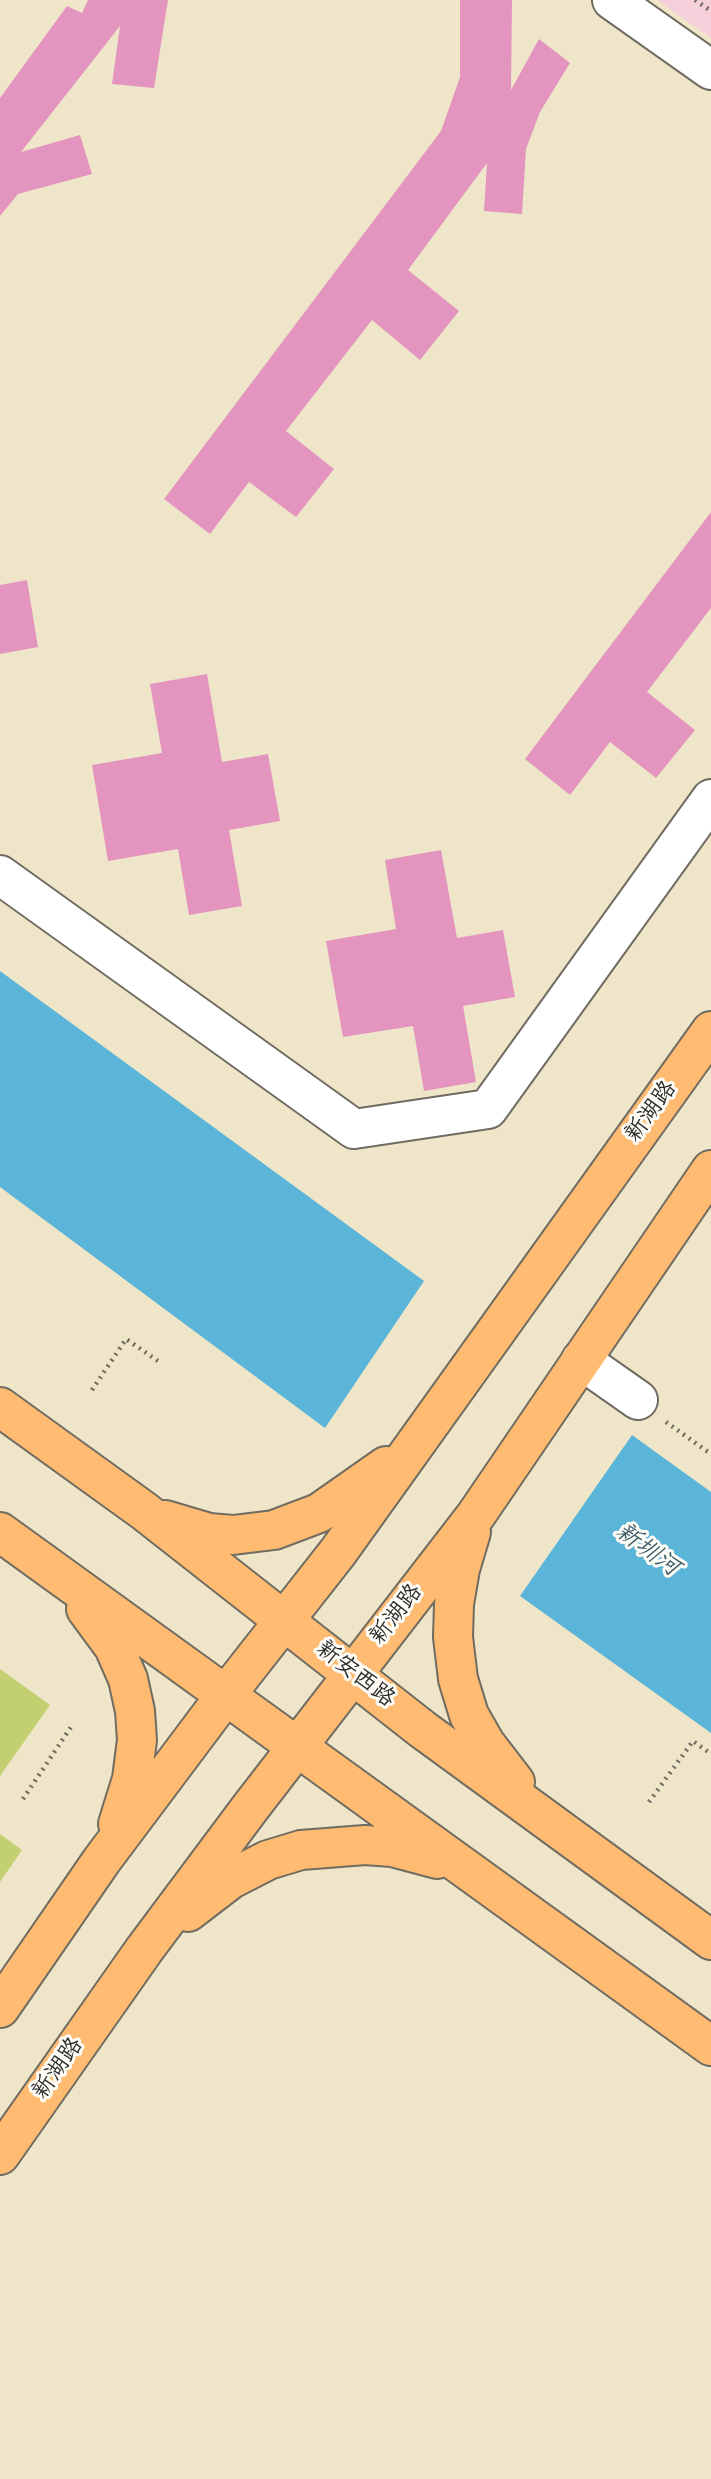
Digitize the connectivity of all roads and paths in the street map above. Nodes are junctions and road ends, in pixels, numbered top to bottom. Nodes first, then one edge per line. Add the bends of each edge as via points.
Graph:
1 (612, 0) edge
2 (695, 0) edge
3 (711, 11) edge
4 (711, 70) edge
5 (711, 799) edge
6 (0, 875) edge
7 (711, 1031) edge
8 (711, 1170) edge
9 (582, 1360) junction
10 (161, 1363) dead end
11 (92, 1390) dead end
12 (638, 1401) joint
13 (0, 1407) edge
14 (412, 1446) junction
15 (711, 1454) edge
16 (144, 1511) junction
17 (476, 1515) junction
18 (13, 1542) edge
19 (283, 1621) junction
20 (352, 1675) junction
21 (225, 1696) junction
22 (74, 1724) dead end
23 (296, 1747) junction
24 (711, 1754) edge
25 (23, 1800) dead end
26 (649, 1802) dead end
27 (552, 1822) junction
28 (102, 1860) junction
29 (456, 1864) junction
30 (711, 1940) edge
31 (144, 1950) junction
32 (0, 2008) edge
33 (711, 2046) edge
34 (0, 2155) edge

1 - 4 street
2 - 3 path
5 - 6 street via 488,1108 354,1129
7 - 14 main road, 新湖路
8 - 9 main road, 新湖路
9 - 12 street
9 - 17 main road, 新湖路
10 - 11 path via 126,1339
12 - 15 path
13 - 16 main road, 新安西路
14 - 16 main road via 344,1498 274,1530 209,1534
14 - 19 main road, 新湖路
16 - 19 main road, 新安西路
17 - 20 main road, 新湖路
17 - 27 main road via 454,1604 458,1678 485,1743
18 - 21 main road
18 - 28 main road via 91,1615 114,1647 128,1679 137,1740 132,1779
19 - 20 main road, 新安西路
19 - 21 main road, 新湖路
20 - 23 main road, 新湖路
20 - 27 main road, 新安西路
21 - 23 main road
21 - 28 main road, 新湖路
22 - 25 path
23 - 29 main road
23 - 31 main road, 新湖路
24 - 26 path via 693,1741
27 - 30 main road, 新安西路
28 - 32 main road, 新湖路
29 - 31 main road via 392,1847 344,1844 302,1850 268,1860 231,1879
29 - 33 main road
31 - 34 main road, 新湖路

